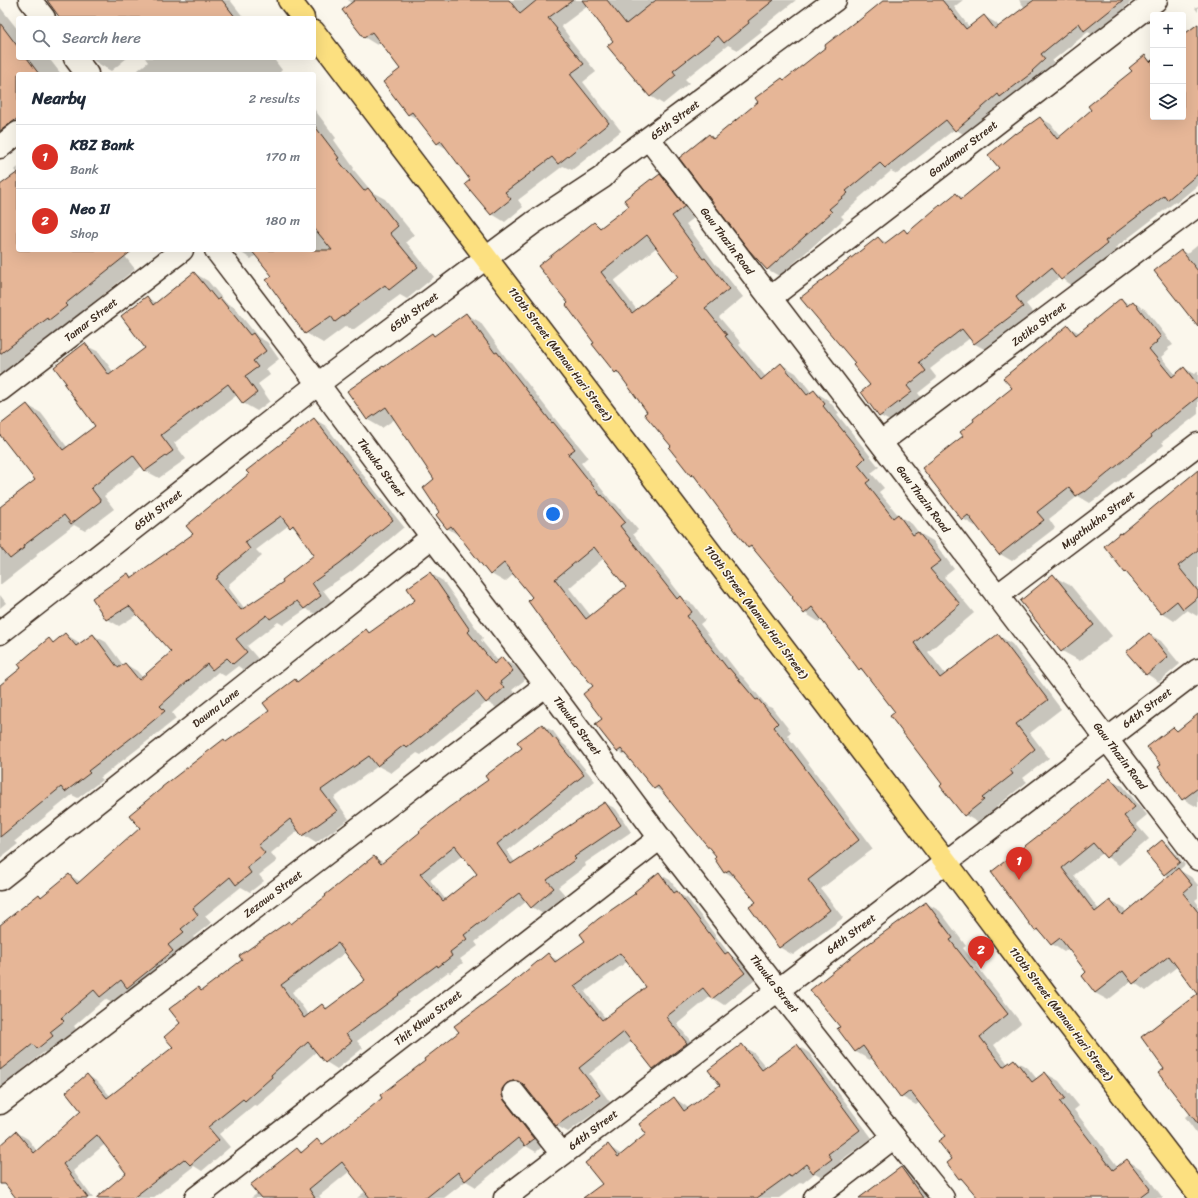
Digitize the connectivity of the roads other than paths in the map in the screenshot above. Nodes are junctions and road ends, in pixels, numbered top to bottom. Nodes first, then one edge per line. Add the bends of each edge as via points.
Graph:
1 (30, 0) edge
2 (290, 0) edge
3 (835, 0) edge
4 (1156, 0) edge
5 (42, 16) edge
6 (302, 16) edge
7 (316, 35) edge
8 (76, 60) edge
9 (86, 72) edge
10 (16, 135) edge
11 (649, 139) junction
12 (0, 147) edge
13 (1198, 205) edge
14 (179, 252) edge
15 (218, 252) edge
16 (486, 258) junction
17 (770, 298) junction
18 (318, 384) junction
19 (0, 390) edge
20 (881, 442) junction
21 (1198, 444) edge
22 (432, 537) junction
23 (998, 596) junction
24 (0, 633) edge
25 (1198, 670) edge
26 (546, 686) junction
27 (1106, 739) junction
28 (660, 838) junction
29 (1198, 859) edge
30 (946, 862) junction
31 (0, 879) edge
32 (778, 990) junction
33 (514, 1093) dead end
34 (0, 1103) edge
35 (894, 1137) junction
36 (562, 1154) junction
37 (1198, 1193) edge
38 (196, 1198) edge
39 (504, 1198) edge
40 (815, 1198) edge
41 (943, 1198) edge

1 - 5 street
2 - 6 main road
3 - 11 street, 65th Street
4 - 17 street, Gandamar Street
7 - 16 main road, 110th Street (Manaw Hari Street)
8 - 9 street
10 - 12 street
11 - 16 street, 65th Street via 615,164 603,177
11 - 17 street, Gaw Thazin Road
13 - 20 street, Zotika Street
14 - 19 street, Tamar Street
15 - 18 street, Thawka Street
16 - 18 street, 65th Street
16 - 30 main road, 110th Street (Manaw Hari Street)
17 - 20 street, Gaw Thazin Road
18 - 22 street, Thawka Street
18 - 24 street, 65th Street
20 - 23 street, Gaw Thazin Road
21 - 23 street, Myathukha Street
22 - 26 street, Thawka Street
22 - 31 street, Dawna Lane
23 - 27 street, Gaw Thazin Road
25 - 27 street, 64th Street
26 - 28 street, Thawka Street
26 - 34 street, Zezawa Street
27 - 29 street, Gaw Thazin Road
27 - 30 street, 64th Street
28 - 32 street, Thawka Street
28 - 38 street, Thit Khwa Street
30 - 32 street, 64th Street
30 - 37 main road, 110th Street (Manaw Hari Street)
32 - 35 street, Thawka Street
32 - 36 street, 64th Street
33 - 36 street
35 - 40 street
35 - 41 street, Thawka Street
36 - 39 street, 64th Street

